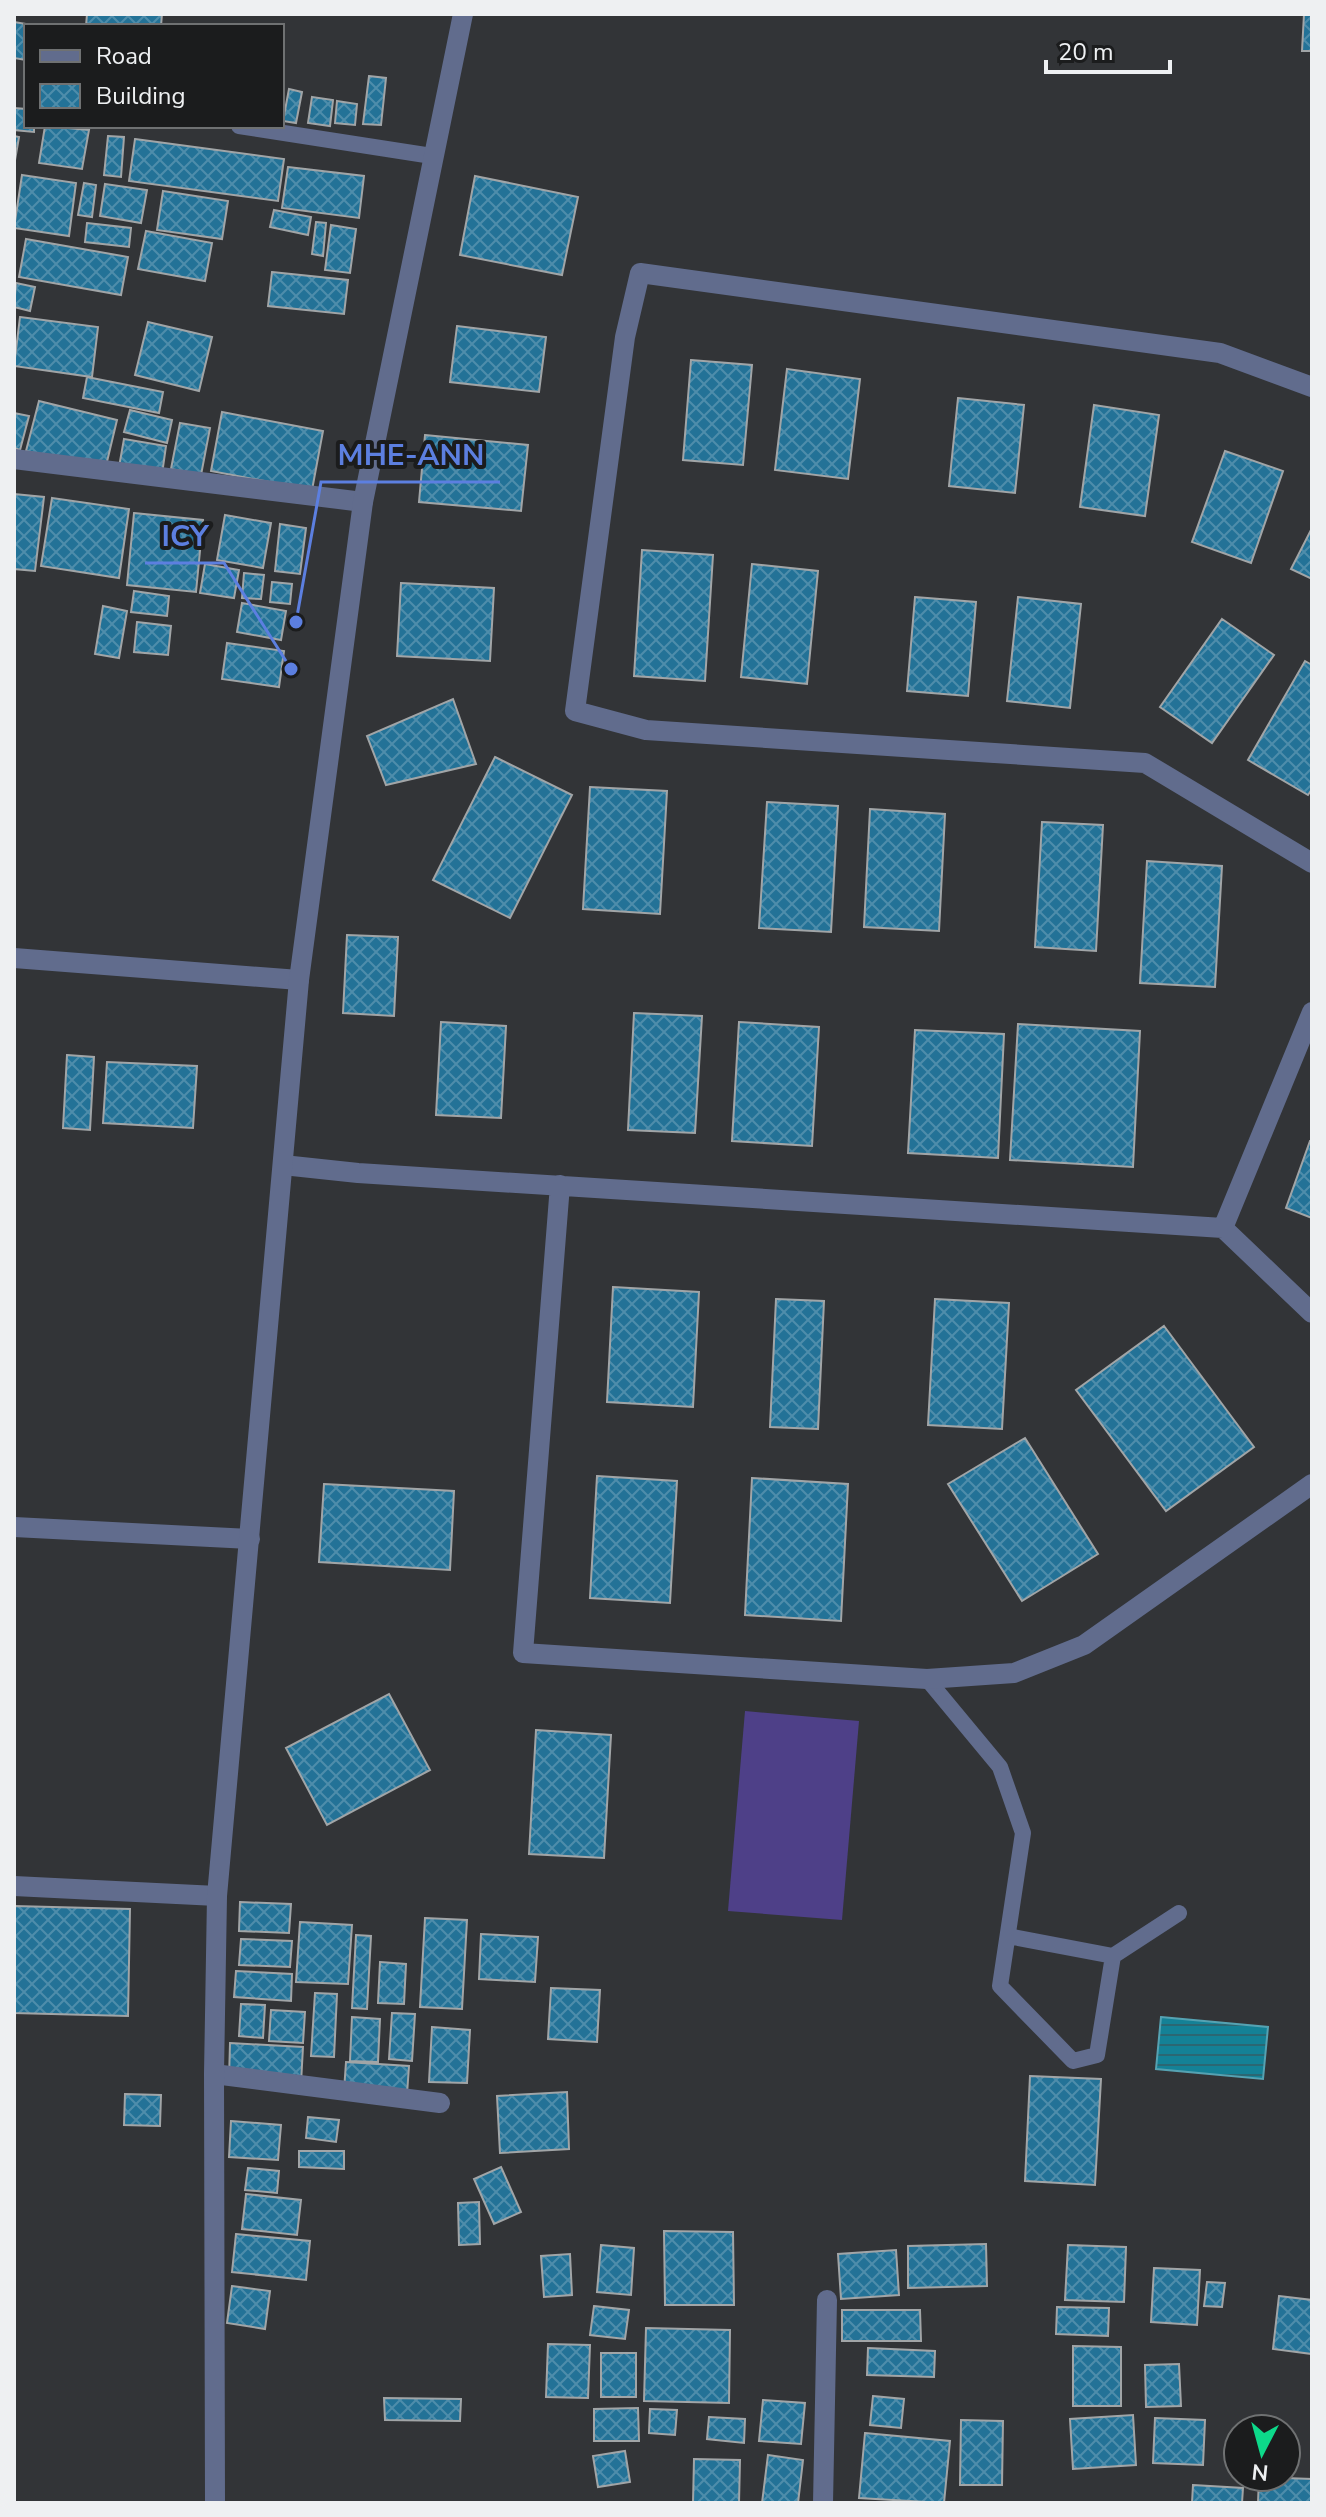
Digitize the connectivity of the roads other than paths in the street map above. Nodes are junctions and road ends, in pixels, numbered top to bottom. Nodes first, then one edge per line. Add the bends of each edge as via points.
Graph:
1 (463, 14) edge
2 (252, 128) edge
3 (432, 156) junction
4 (1312, 387) edge
5 (14, 459) edge
6 (363, 502) junction
7 (1312, 863) edge
8 (14, 958) edge
9 (299, 980) junction
10 (1312, 1012) edge
11 (283, 1165) junction
12 (560, 1185) junction
13 (1223, 1228) junction
14 (1312, 1313) edge
15 (1312, 1484) edge
16 (14, 1527) edge
17 (250, 1539) junction
18 (927, 1679) junction
19 (14, 1886) edge
20 (217, 1896) junction
21 (1179, 1913) dead end
22 (1008, 1936) junction
23 (1113, 1956) junction
24 (214, 2074) junction
25 (440, 2103) dead end
26 (827, 2300) dead end
27 (215, 2503) edge
28 (823, 2503) edge

1 - 3 street
2 - 3 lane
3 - 6 street
4 - 7 street via 1220,353 640,273 625,337 575,711 646,730 1145,763
5 - 6 street
6 - 9 street
8 - 9 street
9 - 11 street
10 - 13 street
11 - 12 street
11 - 17 street
12 - 13 street
12 - 18 street via 523,1653
13 - 14 street
15 - 18 street via 1084,1645 1014,1673
16 - 17 street
17 - 20 street
18 - 22 lane via 1000,1767 1023,1833
19 - 20 street
20 - 24 street
21 - 23 lane
22 - 23 lane
22 - 23 lane via 1000,1986 1073,2061 1097,2055
24 - 25 street
24 - 27 street
26 - 28 street

